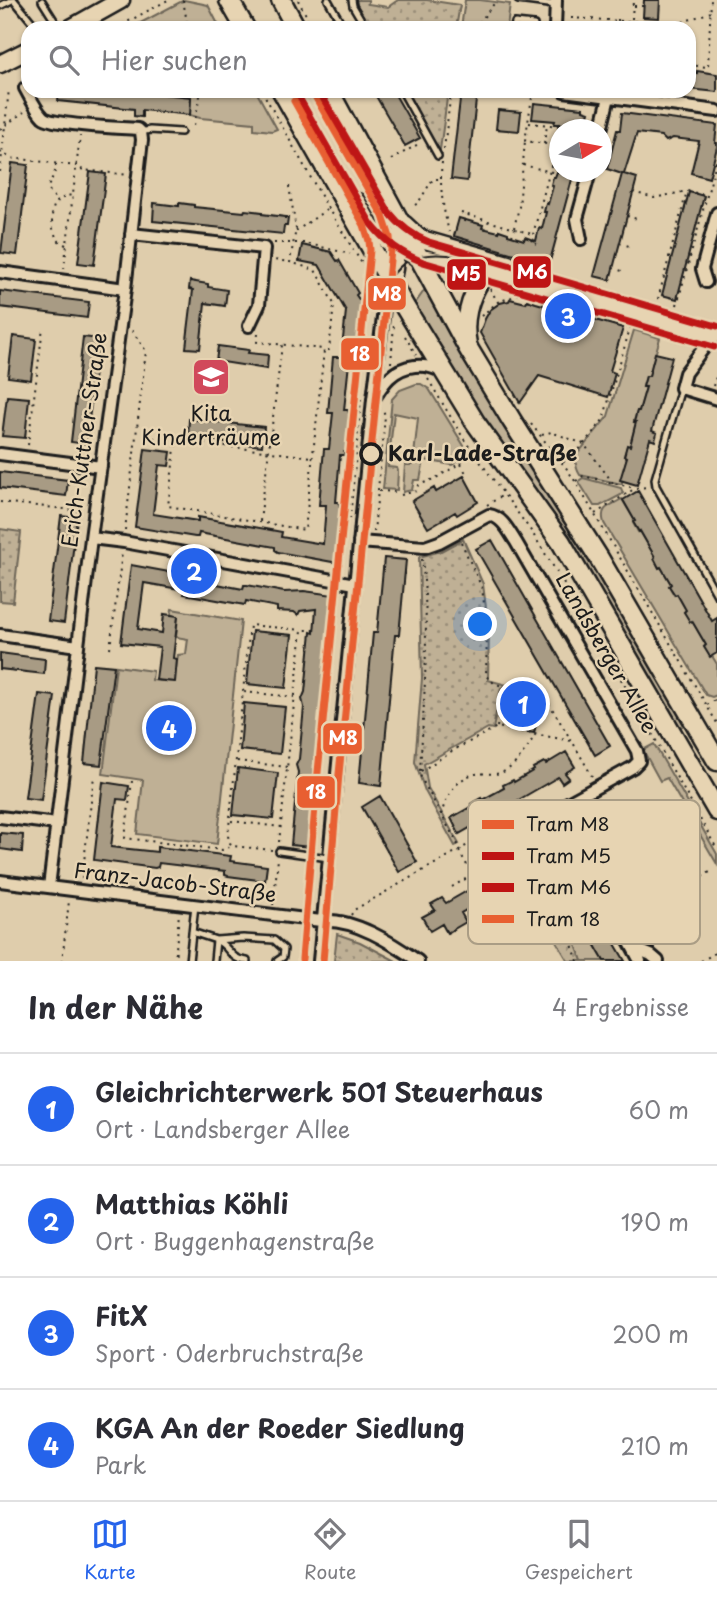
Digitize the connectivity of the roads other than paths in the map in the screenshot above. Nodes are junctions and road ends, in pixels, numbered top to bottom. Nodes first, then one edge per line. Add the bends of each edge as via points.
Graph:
1 (13, 0) edge
2 (121, 0) edge
3 (229, 0) edge
4 (281, 0) edge
5 (328, 0) edge
6 (352, 0) edge
7 (518, 0) edge
8 (42, 1) edge
9 (556, 2) edge
10 (0, 6) edge
11 (31, 21) edge
12 (55, 21) edge
13 (84, 21) edge
14 (241, 21) edge
15 (292, 21) edge
16 (340, 21) edge
17 (362, 21) edge
18 (555, 21) edge
19 (21, 54) edge
20 (0, 64) edge
21 (31, 98) edge
22 (286, 98) edge
23 (333, 98) edge
24 (406, 98) edge
25 (609, 98) edge
26 (617, 98) edge
27 (717, 111) edge
28 (604, 119) edge
29 (141, 132) junction
30 (181, 132) dead end
31 (439, 156) dead end
32 (587, 182) edge
33 (342, 198) junction
34 (396, 214) junction
35 (717, 214) edge
36 (131, 234) junction
37 (581, 239) dead end
38 (396, 246) junction
39 (420, 258) junction
40 (0, 272) edge
41 (528, 279) junction
42 (492, 282) junction
43 (706, 282) dead end
44 (382, 283) junction
45 (125, 289) junction
46 (250, 326) road end
47 (713, 333) edge
48 (468, 348) junction
49 (445, 374) junction
50 (681, 388) junction
51 (715, 394) edge
52 (377, 402) junction
53 (0, 454) edge
54 (101, 467) junction
55 (91, 538) junction
56 (365, 543) junction
57 (355, 584) junction
58 (717, 595) edge
59 (0, 635) edge
60 (78, 646) junction
61 (717, 761) edge
62 (575, 800) edge
63 (717, 811) edge
64 (0, 817) edge
65 (57, 824) junction
66 (279, 851) road end
67 (329, 858) junction
68 (0, 881) edge
69 (49, 887) junction
70 (195, 905) junction
71 (323, 921) junction
72 (192, 932) junction
73 (216, 940) junction
74 (632, 944) edge
75 (634, 948) junction
76 (189, 961) edge
77 (214, 961) edge
78 (247, 961) edge
79 (277, 961) edge
80 (319, 961) edge
81 (418, 961) edge
82 (640, 961) edge
83 (658, 961) edge

1 - 10 lane
1 - 11 lane
2 - 13 street
3 - 14 main road
4 - 15 main road
5 - 16 lane
6 - 17 lane
7 - 9 lane
8 - 12 lane
9 - 18 street
19 - 20 street
21 - 29 street via 51,121
22 - 33 main road, Landsberger Allee
23 - 34 main road, Landsberger Allee
24 - 31 lane
25 - 28 street
26 - 27 street
29 - 30 lane
29 - 36 street, Erich-Kuttner-Straße
32 - 37 street via 577,219
33 - 38 street via 357,202 372,229
33 - 44 main road, Landsberger Allee
34 - 38 street, Landsberger Allee
34 - 39 main road, Landsberger Allee
34 - 41 street via 425,240 508,264
35 - 43 street via 702,269
36 - 45 street, Erich-Kuttner-Straße
36 - 46 street via 264,254 259,305
38 - 39 street
38 - 44 street, Landsberger Allee
39 - 42 street via 452,263
39 - 44 street
39 - 48 main road, Landsberger Allee
40 - 45 street
41 - 42 street
41 - 47 street
42 - 48 street via 482,279 474,293 466,318
44 - 49 main road, Landsberger Allee
44 - 52 street via 385,300
45 - 54 street, Erich-Kuttner-Straße
47 - 50 street via 685,373
48 - 61 main road, Landsberger Allee via 599,558
49 - 52 street via 421,365 405,369 388,379
49 - 63 main road, Landsberger Allee via 561,542
50 - 51 street
50 - 58 lane via 656,486
52 - 56 street
53 - 54 street
54 - 55 street, Erich-Kuttner-Straße
55 - 57 street
55 - 60 street, Erich-Kuttner-Straße
56 - 57 street
56 - 62 street, Landsberger Allee via 420,548 489,515 500,519 638,751 639,761 633,767 595,781
57 - 67 street
59 - 60 street
60 - 65 street, Erich-Kuttner-Straße
64 - 65 street
65 - 69 street, Erich-Kuttner-Straße
66 - 67 lane
67 - 71 street
68 - 69 street, Franz-Jacob-Straße
69 - 70 street, Franz-Jacob-Straße
70 - 71 street, Franz-Jacob-Straße
70 - 72 lane
71 - 80 street
71 - 81 street, Franz-Jacob-Straße via 346,922
72 - 73 lane
72 - 76 lane
73 - 77 lane
73 - 78 lane via 238,960
73 - 79 lane via 274,940 284,949
74 - 75 street, Landsberger Allee
75 - 82 street
75 - 83 street

